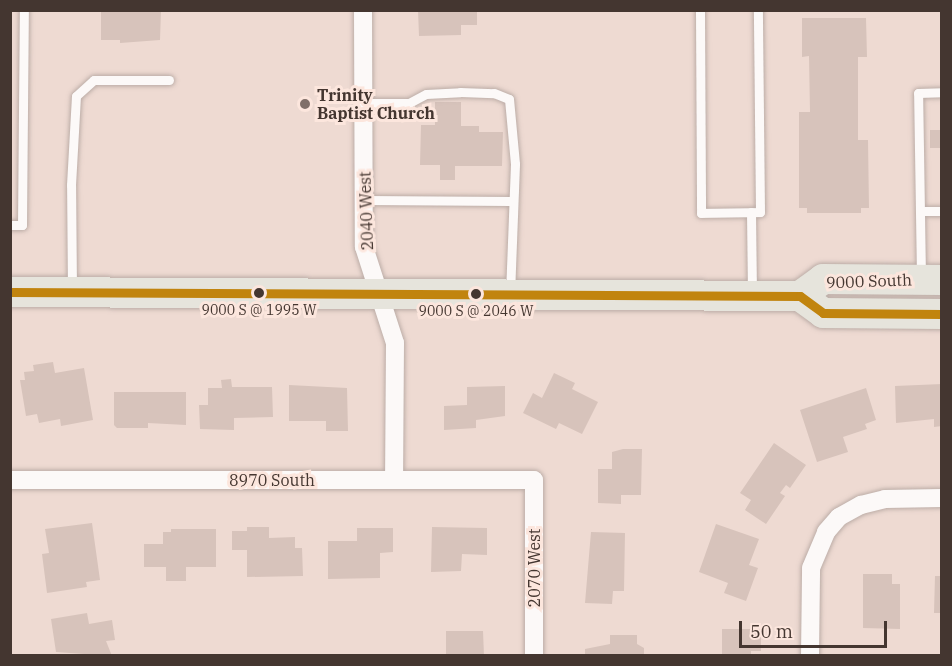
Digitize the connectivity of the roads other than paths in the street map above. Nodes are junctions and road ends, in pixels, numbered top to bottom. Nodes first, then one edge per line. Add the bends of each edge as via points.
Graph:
1 (24, 10) edge
2 (363, 10) edge
3 (700, 10) edge
4 (758, 10) edge
5 (169, 80) dead end
6 (942, 92) edge
7 (363, 103) junction
8 (365, 200) junction
9 (511, 201) junction
10 (920, 211) junction
11 (751, 212) junction
12 (942, 212) edge
13 (10, 225) edge
14 (931, 280) edge
15 (10, 292) edge
16 (72, 292) junction
17 (381, 294) junction
18 (510, 294) junction
19 (752, 295) junction
20 (800, 296) junction
21 (942, 314) edge
22 (10, 480) edge
23 (394, 480) junction
24 (534, 480) joint
25 (942, 498) edge
26 (534, 656) edge
27 (810, 656) edge

1 - 13 lane via 22,225
2 - 7 street, 2040 West
3 - 11 lane via 701,213
4 - 11 lane via 760,212
5 - 16 lane via 94,80 76,96 71,185
6 - 10 lane via 918,93
7 - 8 street, 2040 West
7 - 9 lane via 409,103 426,94 494,93 509,99 515,164
8 - 9 lane
8 - 17 street, 2040 West via 364,247
9 - 18 lane
10 - 12 lane
10 - 14 lane
11 - 19 lane
14 - 20 main road, 9000 South via 823,279
15 - 16 main road
16 - 17 main road
17 - 18 main road
17 - 23 street, 2040 West via 395,343
18 - 19 main road
19 - 20 main road
20 - 21 main road, 9000 South via 823,313
22 - 23 street, 8970 South
23 - 24 street, 8970 South
24 - 26 street, 2070 West
25 - 27 street via 885,499 861,505 839,517 826,532 811,568

